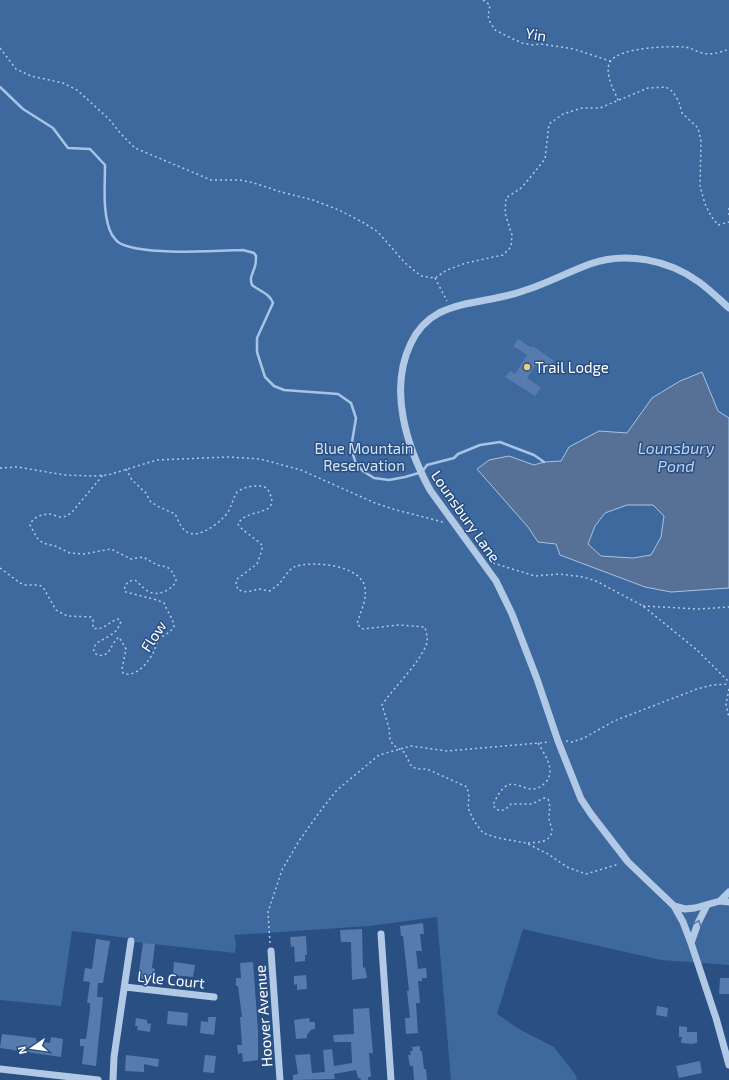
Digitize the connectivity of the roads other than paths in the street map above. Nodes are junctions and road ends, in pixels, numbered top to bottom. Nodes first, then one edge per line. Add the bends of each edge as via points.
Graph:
1 (729, 308) edge
2 (729, 892) edge
3 (720, 901) junction
4 (729, 902) edge
5 (707, 905) junction
6 (674, 906) junction
7 (380, 934) dead end
8 (131, 941) dead end
9 (691, 943) junction
10 (271, 950) road end
11 (124, 988) junction
12 (214, 997) dead end
13 (729, 1065) edge
14 (0, 1068) edge
15 (98, 1080) edge
16 (113, 1080) edge
17 (280, 1080) edge
18 (391, 1080) edge

1 - 6 street, Lounsbury Lane via 699,282 677,269 642,258 610,258 591,263 523,292 451,308 425,321 404,356 401,381 406,434 423,478 453,524 496,581 512,614 581,799 628,862
2 - 3 street
3 - 4 street
3 - 5 street
5 - 6 street via 685,909
9 -> 5 street
6 - 9 street, Lounsbury Lane
7 - 18 street
8 - 11 street
9 - 13 street, Lounsbury Lane
10 - 17 street, Hoover Avenue
11 - 12 street, Lyle Court
11 - 16 street
14 - 15 street

